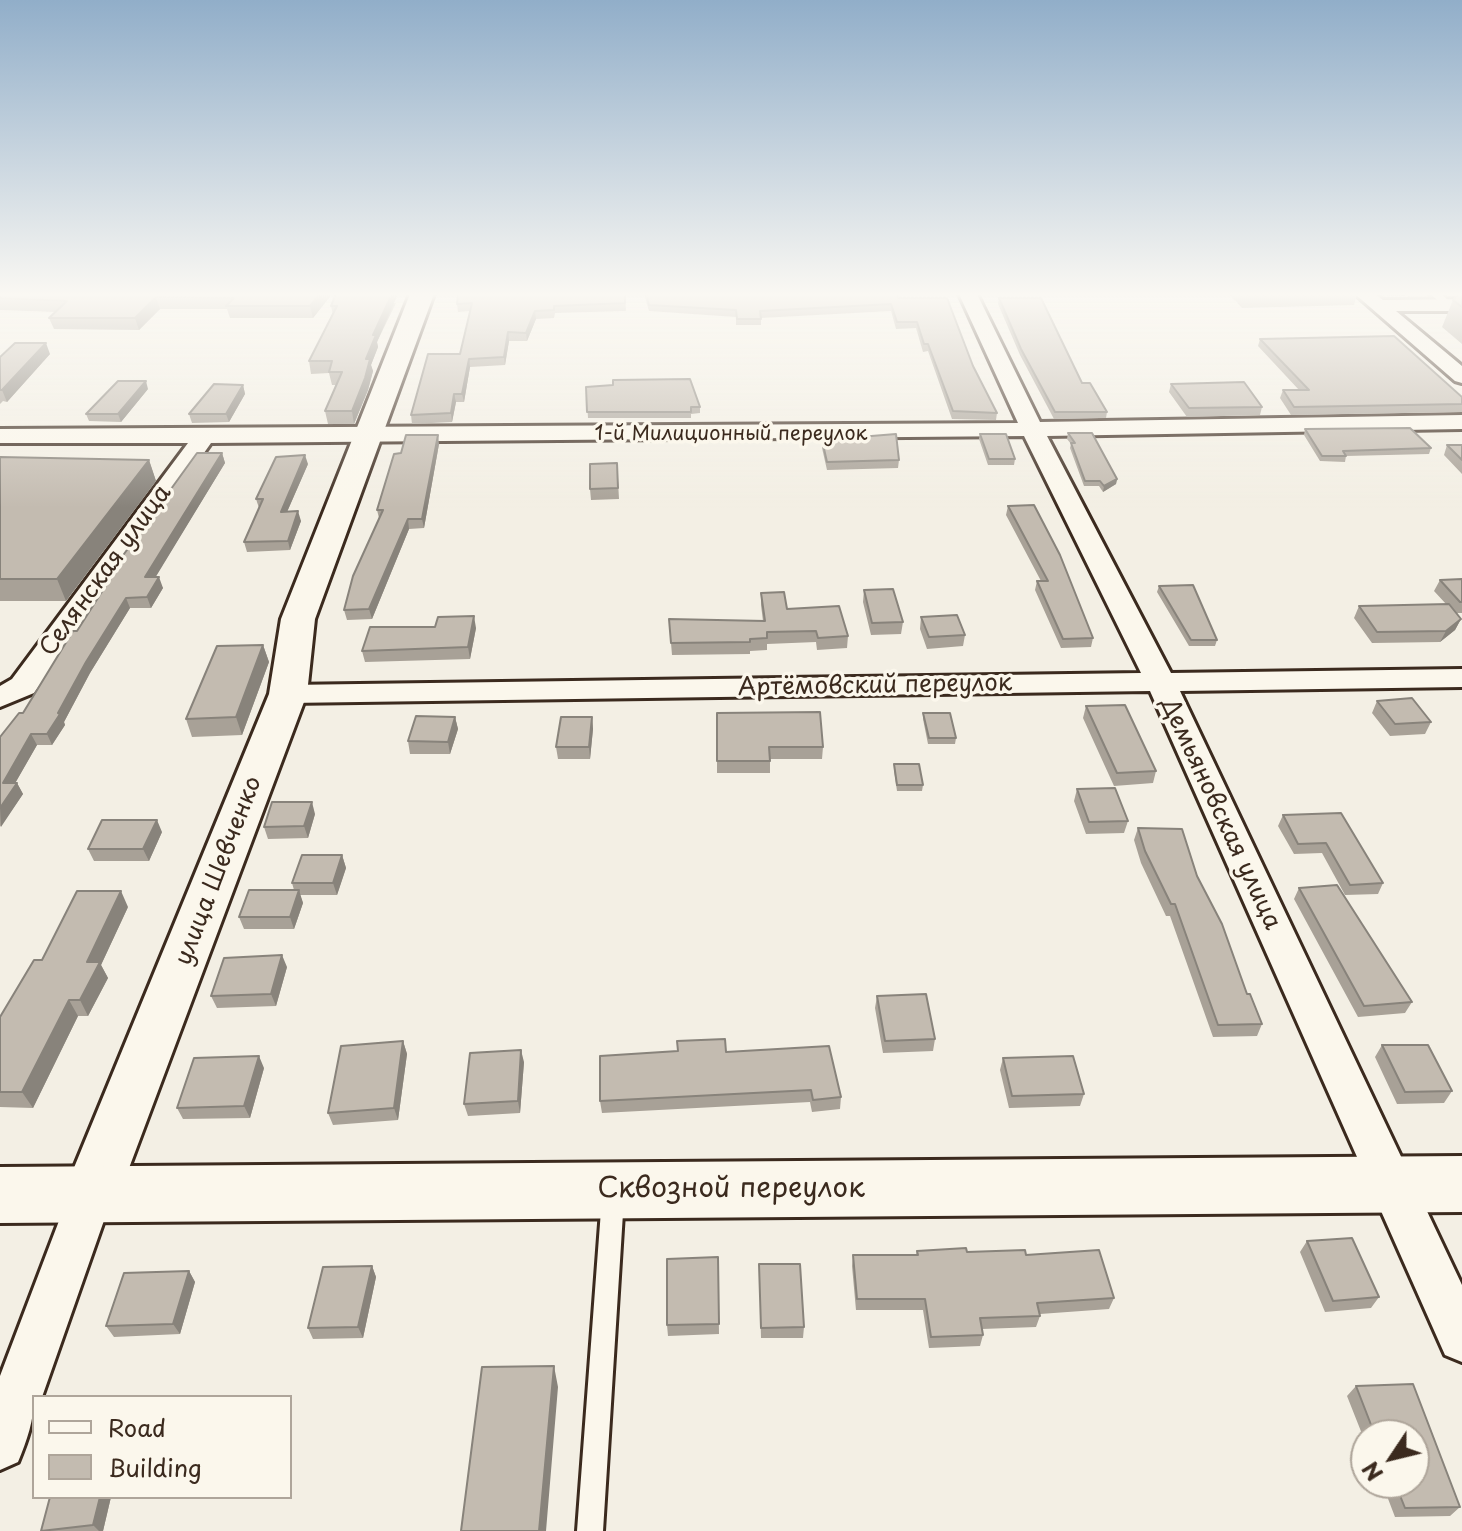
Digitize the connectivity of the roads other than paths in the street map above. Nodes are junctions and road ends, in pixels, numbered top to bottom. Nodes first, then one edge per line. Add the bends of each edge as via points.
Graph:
1 (394, 365) edge
2 (1002, 365) edge
3 (1462, 422) edge
4 (1033, 431) junction
5 (0, 436) edge
6 (204, 436) junction
7 (365, 437) junction
8 (1462, 678) edge
9 (1160, 681) junction
10 (288, 694) junction
11 (0, 698) edge
12 (1462, 1184) edge
13 (1391, 1186) junction
14 (614, 1190) junction
15 (92, 1192) junction
16 (0, 1195) edge
17 (1462, 1338) edge
18 (0, 1444) edge
19 (590, 1531) edge

1 - 7 street, улица Шевченко
2 - 4 street, Демьяновская улица
3 - 4 street, 1-й Милиционный переулок
4 - 7 street, 1-й Милиционный переулок
4 - 9 street, Демьяновская улица
5 - 6 street, 1-й Милиционный переулок
6 - 7 street, 1-й Милиционный переулок
6 - 11 street, Селянская улица via 23,686
7 - 10 street, улица Шевченко via 298,619
8 - 9 street, Артёмовский переулок
9 - 10 street, Артёмовский переулок
9 - 13 street, Демьяновская улица
10 - 15 street, улица Шевченко
12 - 13 main road, Сквозной переулок
13 - 14 main road, Сквозной переулок
13 - 17 street, Демьяновская улица
14 - 15 main road, Сквозной переулок
14 - 19 lane
15 - 16 main road, Сквозной переулок
15 - 18 street, улица Шевченко

